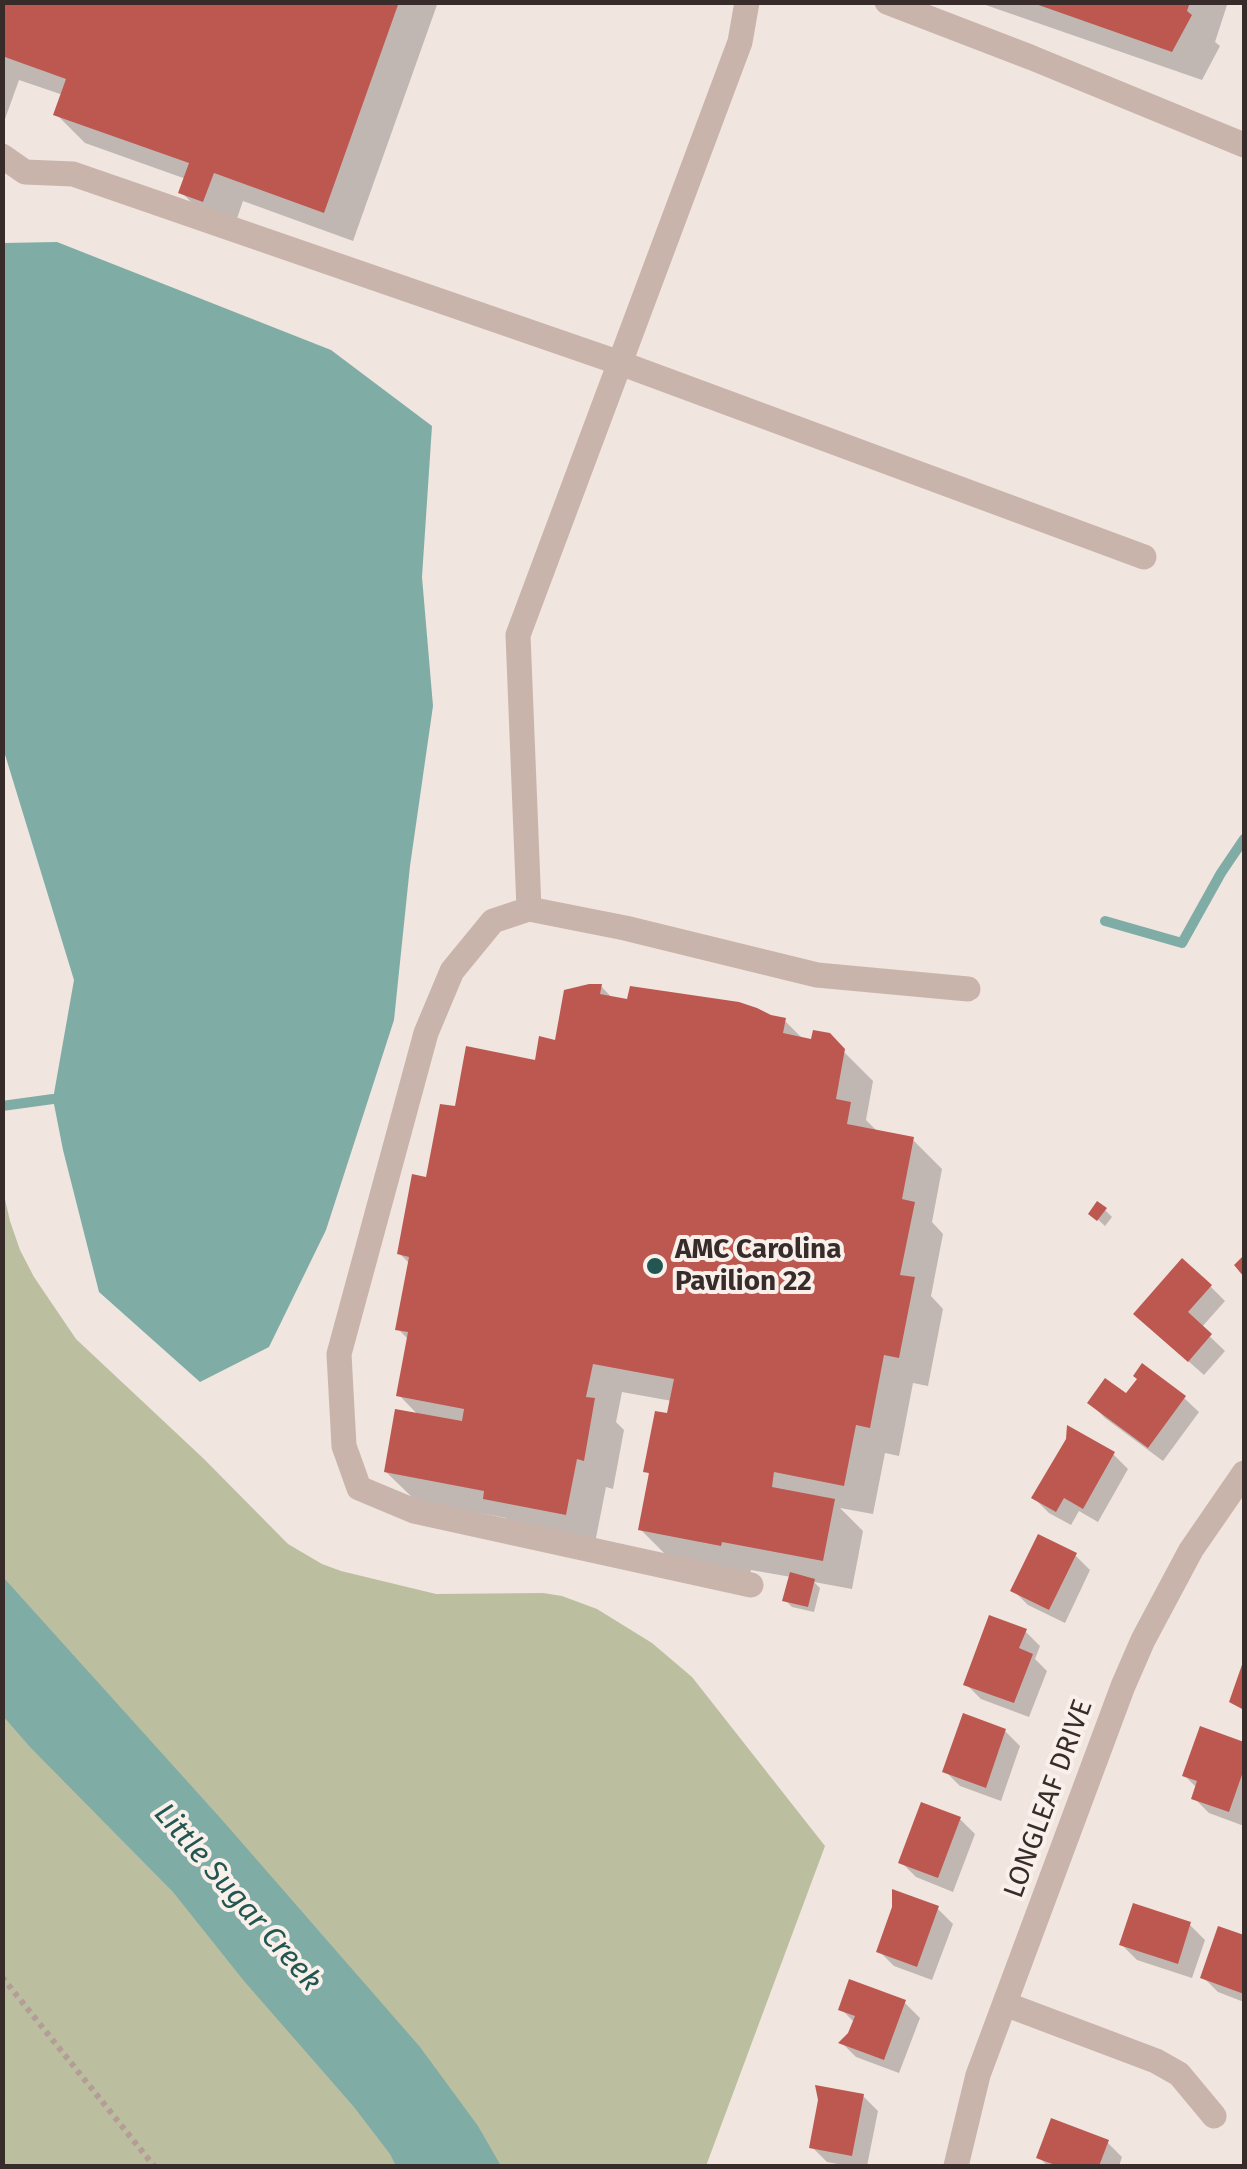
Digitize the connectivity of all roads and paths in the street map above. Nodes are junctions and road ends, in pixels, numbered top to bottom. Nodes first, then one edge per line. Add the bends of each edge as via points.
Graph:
1 (746, 2) edge
2 (887, 2) edge
3 (1244, 144) edge
4 (2, 156) edge
5 (620, 363) junction
6 (1144, 557) dead end
7 (529, 910) junction
8 (968, 989) dead end
9 (1244, 1472) edge
10 (751, 1585) dead end
11 (2, 1977) edge
12 (1005, 2004) junction
13 (1214, 2116) dead end
14 (154, 2166) edge
15 (956, 2166) edge

1 - 5 street via 740,42
2 - 3 street
4 - 5 street via 26,172 73,174
5 - 6 street
5 - 7 street via 518,634
7 - 8 street via 817,975
7 - 10 street via 493,921 452,971 426,1034 339,1354 344,1446 359,1488 414,1511
9 - 12 street, LONGLEAF DRIVE via 1191,1550 1143,1640
11 - 14 path
12 - 13 street via 1156,2061 1179,2074
12 - 15 street, LONGLEAF DRIVE via 978,2075

